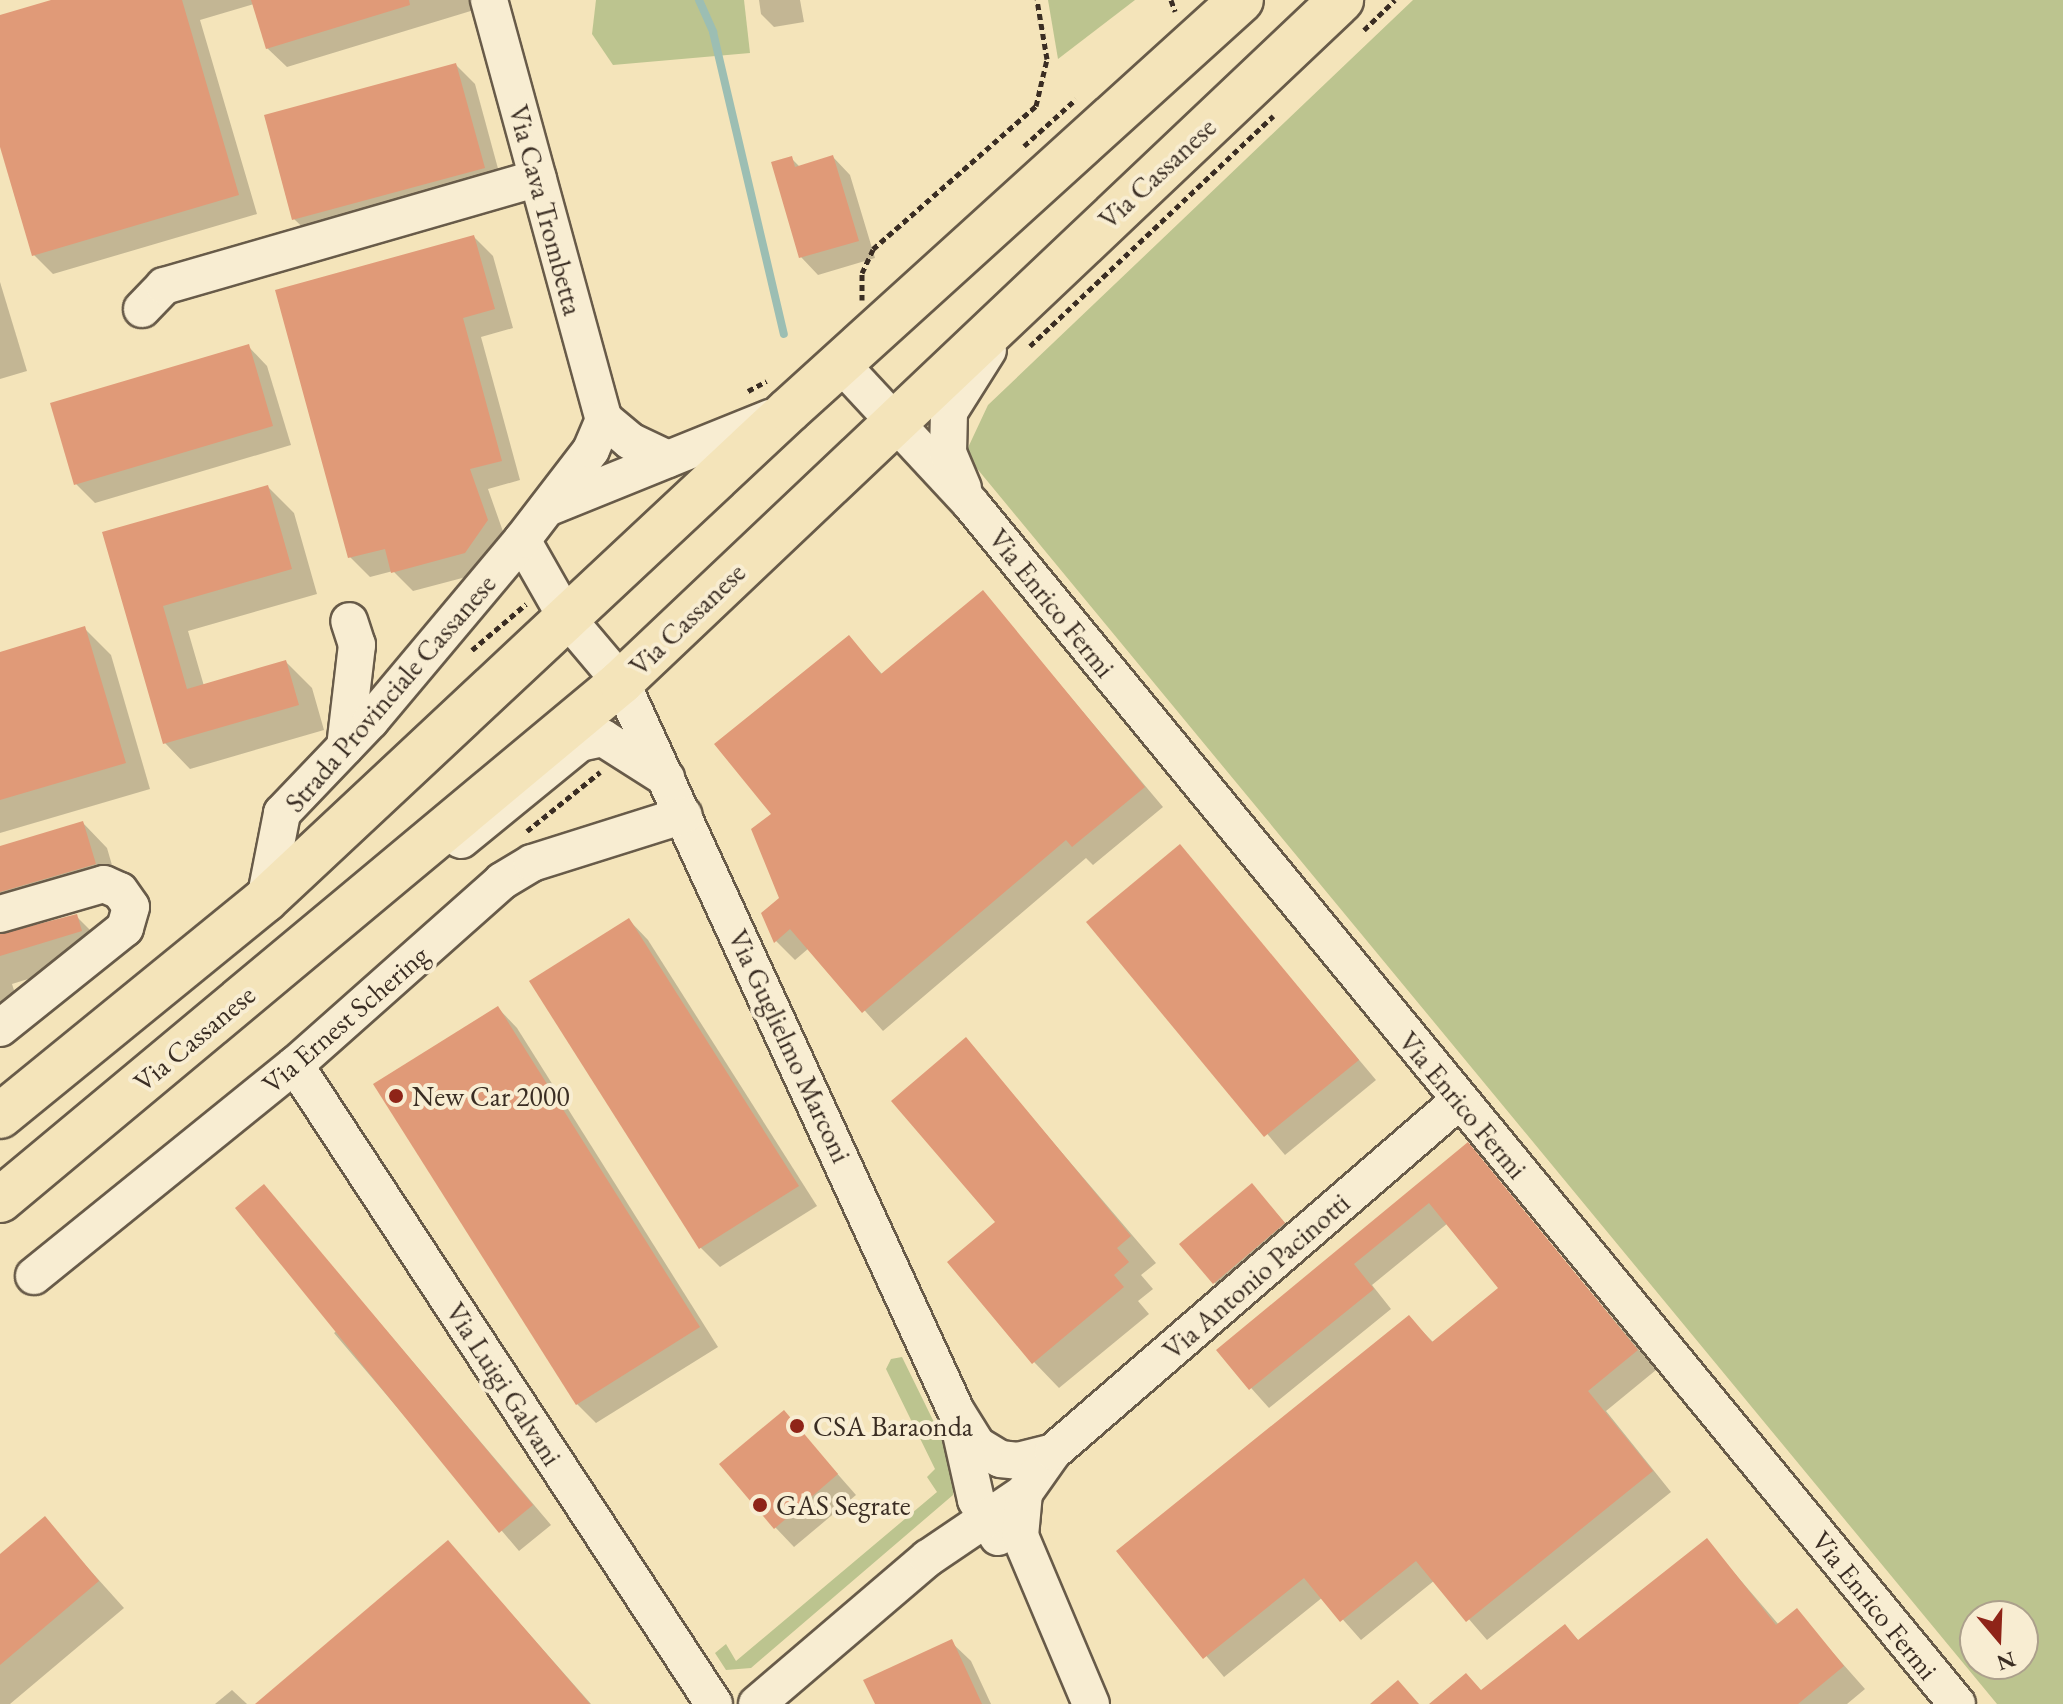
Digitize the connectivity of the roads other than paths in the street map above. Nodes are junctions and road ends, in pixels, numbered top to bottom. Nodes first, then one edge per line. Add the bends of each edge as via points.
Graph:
1 (489, 0) edge
2 (1241, 0) edge
3 (1341, 0) edge
4 (538, 178) junction
5 (142, 309) dead end
6 (1007, 315) junction
7 (852, 353) junction
8 (789, 410) junction
9 (604, 419) junction
10 (894, 422) junction
11 (668, 459) junction
12 (971, 504) junction
13 (546, 508) junction
14 (522, 540) junction
15 (566, 617) junction
16 (416, 666) junction
17 (621, 682) junction
18 (345, 747) junction
19 (666, 778) junction
20 (684, 815) junction
21 (411, 857) junction
22 (265, 900) junction
23 (0, 914) edge
24 (0, 1028) edge
25 (295, 1065) junction
26 (1460, 1100) junction
27 (0, 1116) edge
28 (0, 1200) edge
29 (34, 1276) dead end
30 (956, 1411) junction
31 (1053, 1452) junction
32 (1024, 1493) junction
33 (983, 1518) junction
34 (1034, 1579) junction
35 (714, 1704) edge
36 (757, 1704) edge
37 (1091, 1704) edge
38 (1957, 1704) edge

1 - 4 street, Via Cava Trombetta
2 - 7 main road
3 - 6 main road, Via Cassanese
4 - 5 street via 164,286
4 - 9 street, Via Cava Trombetta
6 - 10 main road, Via Cassanese
6 - 12 street, Via Enrico Fermi via 949,412 948,453
7 - 8 main road
7 - 10 street, Via Enrico Fermi
8 - 11 street
8 - 15 main road
9 - 11 street via 630,441
9 - 13 street via 591,450
10 - 12 street, Via Enrico Fermi
10 - 17 main road, Via Cassanese
11 - 13 street
12 - 26 street, Via Enrico Fermi
13 - 14 street, Strada Provinciale Cassanese
14 - 15 street, Strada Provinciale Cassanese
14 - 16 street, Strada Provinciale Cassanese
15 - 17 street, Strada Provinciale Cassanese
15 - 22 main road
16 - 18 street, Strada Provinciale Cassanese
16 - 18 street via 387,665 353,633
17 - 19 street, Via Guglielmo Marconi
17 - 21 main road, Via Cassanese
18 - 22 street, Strada Provinciale Cassanese via 282,813
19 - 20 street, Via Guglielmo Marconi
19 - 21 street via 603,738 580,743 455,844
20 - 25 street, Via Ernest Schering via 532,863 502,881
20 - 30 street, Via Guglielmo Marconi
21 - 28 main road, Via Cassanese
22 - 27 main road
23 - 24 street via 104,884 120,891 131,907 125,928
25 - 29 street, Via Ernest Schering
25 - 35 street, Via Luigi Galvani
26 - 31 street, Via Antonio Pacinotti
26 - 38 street, Via Enrico Fermi
30 - 31 street, Via Guglielmo Marconi via 977,1445 1000,1459 1018,1461
30 - 33 street, Via Guglielmo Marconi
31 - 32 street, Via Guglielmo Marconi
32 - 33 street
32 - 34 street, Via Guglielmo Marconi via 1020,1536
33 - 34 street, Via Guglielmo Marconi
33 - 36 street via 928,1558
34 - 37 street, Via Guglielmo Marconi

